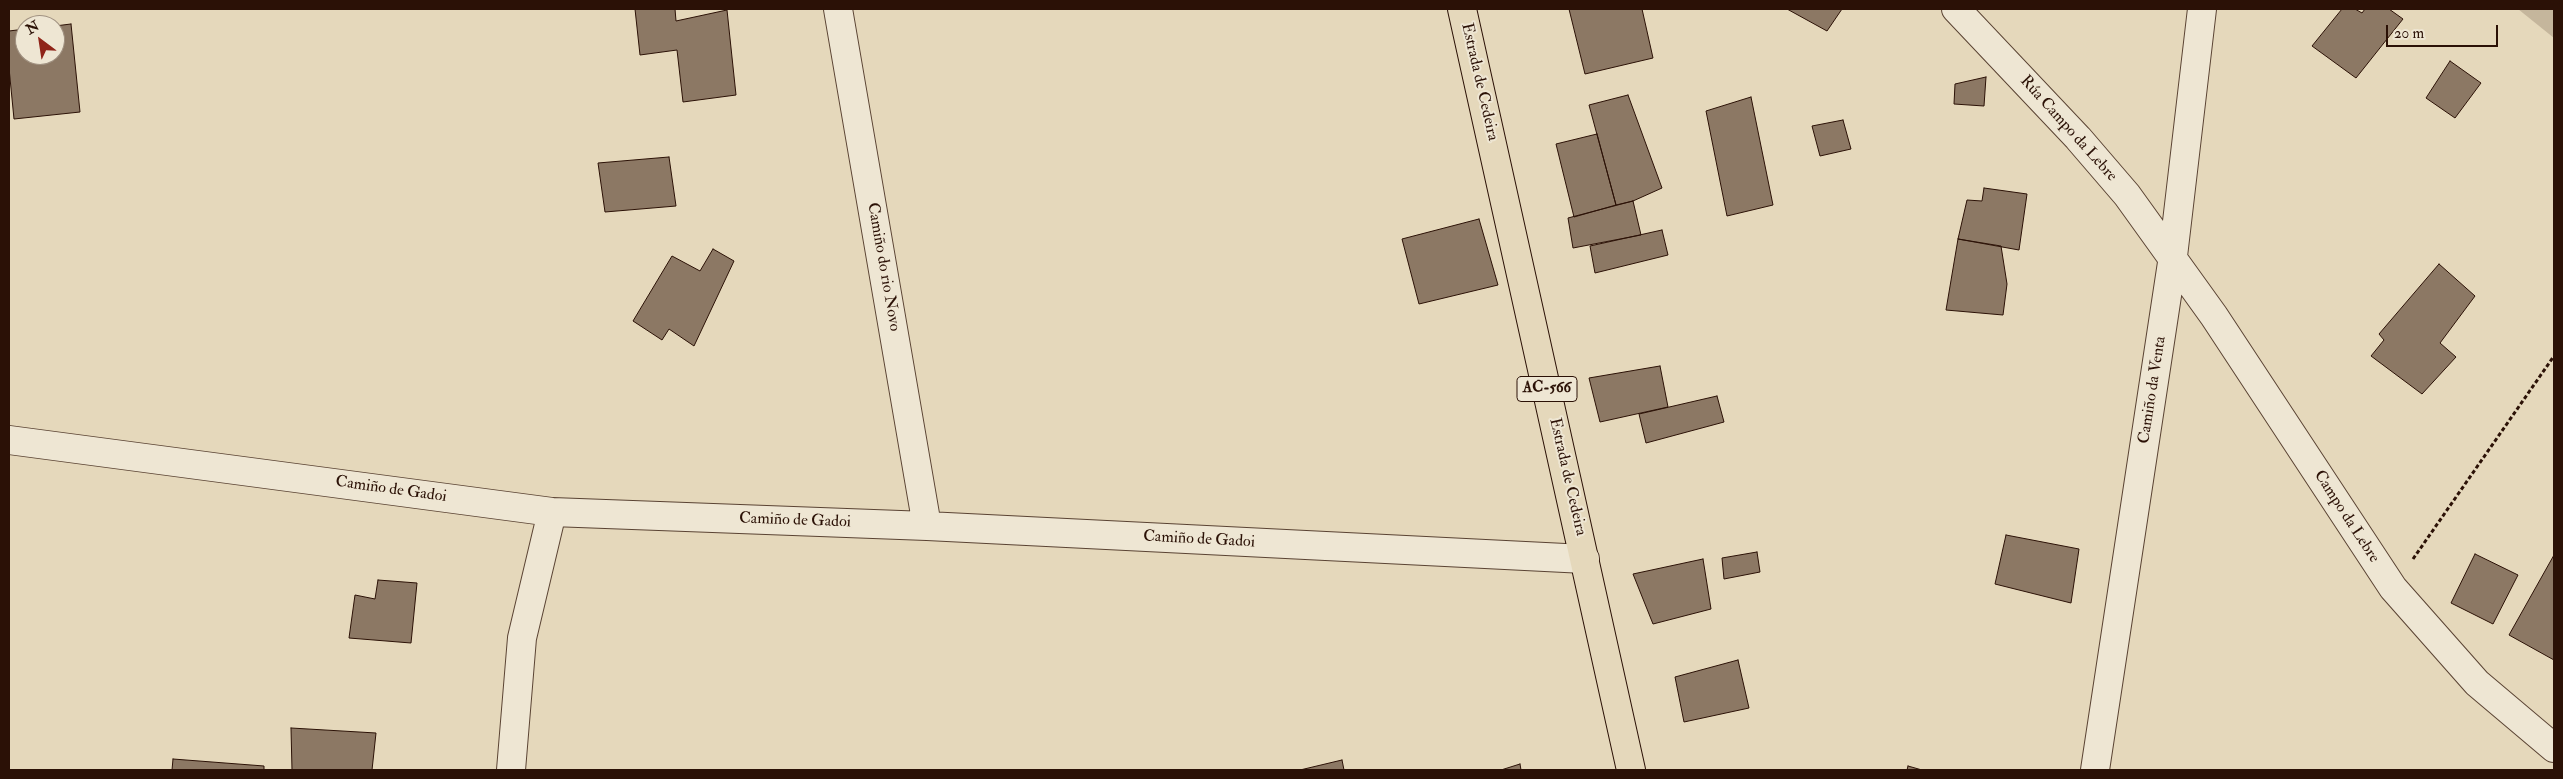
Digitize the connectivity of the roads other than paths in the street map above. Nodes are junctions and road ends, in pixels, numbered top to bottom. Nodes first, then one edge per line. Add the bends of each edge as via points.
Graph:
1 (838, 9) edge
2 (1462, 9) edge
3 (1956, 9) edge
4 (2202, 9) edge
5 (2173, 256) junction
6 (9, 440) edge
7 (552, 512) junction
8 (927, 526) junction
9 (1585, 559) junction
10 (2554, 748) edge
11 (511, 770) edge
12 (1631, 770) edge
13 (2095, 770) edge

1 - 8 street, Camiño do rio Novo
2 - 9 main road, Estrada de Cedeira / AC-566
3 - 5 street, Rúa Campo da Lebre via 2078,138 2127,194
4 - 5 street, Camiño da Venta
5 - 10 street, Campo da Lebre via 2393,588 2477,683
5 - 13 street, Camiño da Venta
6 - 7 street, Camiño de Gadoi
7 - 8 street, Camiño de Gadoi
7 - 11 street via 522,638
8 - 9 street, Camiño de Gadoi
9 - 12 main road, Estrada de Cedeira / AC-566

